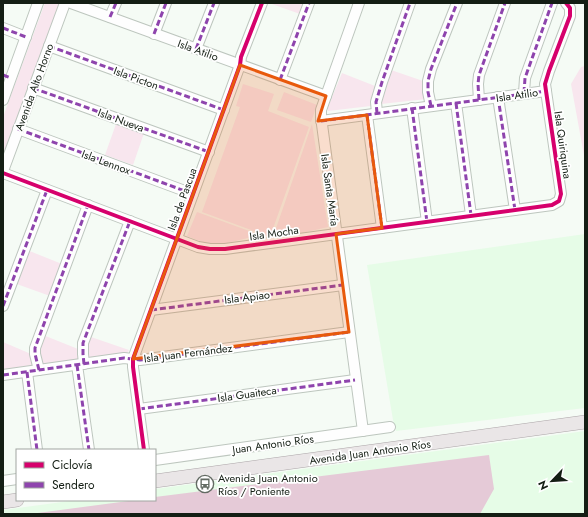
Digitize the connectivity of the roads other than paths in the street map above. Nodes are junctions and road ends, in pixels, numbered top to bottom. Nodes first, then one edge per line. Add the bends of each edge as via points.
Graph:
1 (38, 3) edge
2 (65, 3) edge
3 (71, 3) edge
4 (116, 3) edge
5 (166, 3) edge
6 (214, 3) edge
7 (262, 3) edge
8 (308, 3) edge
9 (359, 3) edge
10 (410, 3) edge
11 (457, 3) edge
12 (505, 3) edge
13 (552, 3) edge
14 (570, 5) edge
15 (110, 17) junction
16 (3, 28) edge
17 (154, 34) junction
18 (26, 37) junction
19 (49, 46) junction
20 (196, 49) junction
21 (240, 65) junction
22 (7, 77) edge
23 (280, 80) junction
24 (34, 88) junction
25 (546, 91) junction
26 (524, 94) junction
27 (326, 96) junction
28 (498, 97) junction
29 (3, 100) edge
30 (479, 100) junction
31 (456, 103) junction
32 (430, 106) junction
33 (412, 108) junction
34 (224, 110) junction
35 (372, 114) junction
36 (321, 121) junction
37 (18, 129) junction
38 (209, 152) junction
39 (3, 172) edge
40 (47, 190) junction
41 (193, 194) junction
42 (559, 201) joint
43 (88, 205) junction
44 (515, 210) junction
45 (471, 216) junction
46 (130, 221) junction
47 (426, 222) junction
48 (382, 228) junction
49 (336, 234) junction
50 (177, 239) junction
51 (343, 285) junction
52 (3, 306) edge
53 (151, 310) junction
54 (349, 332) junction
55 (133, 359) junction
56 (80, 364) junction
57 (39, 370) junction
58 (27, 372) junction
59 (3, 375) edge
60 (356, 380) junction
61 (138, 409) junction
62 (585, 422) edge
63 (390, 427) dead end
64 (363, 431) junction
65 (37, 449) edge
66 (89, 449) edge
67 (144, 449) edge
68 (156, 460) edge
69 (16, 479) edge
70 (3, 481) edge
71 (156, 481) edge
72 (16, 500) edge
73 (3, 502) edge

1 - 18 street
2 - 19 street, Avenida Alto Horno
3 - 15 street, Isla Atilio
4 - 15 street
5 - 17 street
6 - 20 street
7 - 21 street, Isla de Pascua
8 - 23 street
9 - 27 street, Isla Santa María
10 - 35 street
11 - 32 street via 431,69 428,81
12 - 30 street via 479,75
13 - 26 street via 525,78
14 - 25 street, Isla Quiriquina via 570,16 548,72
15 - 17 street, Isla Atilio
16 - 18 street
17 - 20 street, Isla Atilio
18 - 22 street
19 - 24 street, Avenida Alto Horno
19 - 34 street, Isla Picton
20 - 21 street, Isla Atilio
21 - 23 street, Isla Atilio
21 - 34 street, Isla de Pascua
22 - 29 street
23 - 27 street, Isla Atilio
24 - 37 street, Avenida Alto Horno
24 - 38 street, Isla Nueva
25 - 26 street, Isla Atilio
25 - 42 street, Isla Quiriquina via 561,194
26 - 28 street, Isla Atilio
27 - 36 street, Isla Santa María
28 - 30 street, Isla Atilio
28 - 44 street
30 - 31 street, Isla Atilio
31 - 32 street, Isla Atilio
31 - 45 street
32 - 33 street, Isla Atilio
33 - 35 street, Isla Atilio
33 - 47 street
34 - 38 street, Isla de Pascua
35 - 36 street, Isla Atilio
35 - 48 street
36 - 49 street, Isla Santa María
37 - 39 street, Avenida Alto Horno
37 - 41 street, Isla Lennox
38 - 41 street, Isla de Pascua
39 - 40 street, Isla Mocha
40 - 43 street, Isla Mocha
40 - 52 street
41 - 50 street, Isla de Pascua
42 - 44 street, Isla Mocha via 552,205
43 - 46 street, Isla Mocha
43 - 57 street via 35,348
44 - 45 street, Isla Mocha
45 - 47 street, Isla Mocha
46 - 50 street, Isla Mocha
46 - 56 street via 83,343
47 - 48 street, Isla Mocha
48 - 49 street, Isla Mocha
49 - 50 street, Isla Mocha via 218,250
49 - 51 street, Isla Santa María
50 - 53 street, Isla de Pascua
51 - 53 street, Isla Apiao
51 - 54 street, Isla Santa María
53 - 55 street, Isla de Pascua
54 - 55 street, Isla Juan Fernández
54 - 60 street, Isla Santa María
55 - 56 street, Isla Juan Fernández
55 - 61 street, Isla de Pascua
56 - 57 street, Isla Juan Fernández
56 - 66 street
57 - 58 street, Isla Juan Fernández
58 - 59 street, Isla Juan Fernández
58 - 65 street
60 - 61 street, Isla Guaiteca
60 - 64 street, Isla Santa María
61 - 67 street, Isla de Pascua
62 - 71 main road, Avenida Juan Antonio Ríos
63 - 64 street, Juan Antonio Ríos
64 - 68 street, Juan Antonio Ríos
69 - 70 street
72 - 73 main road

